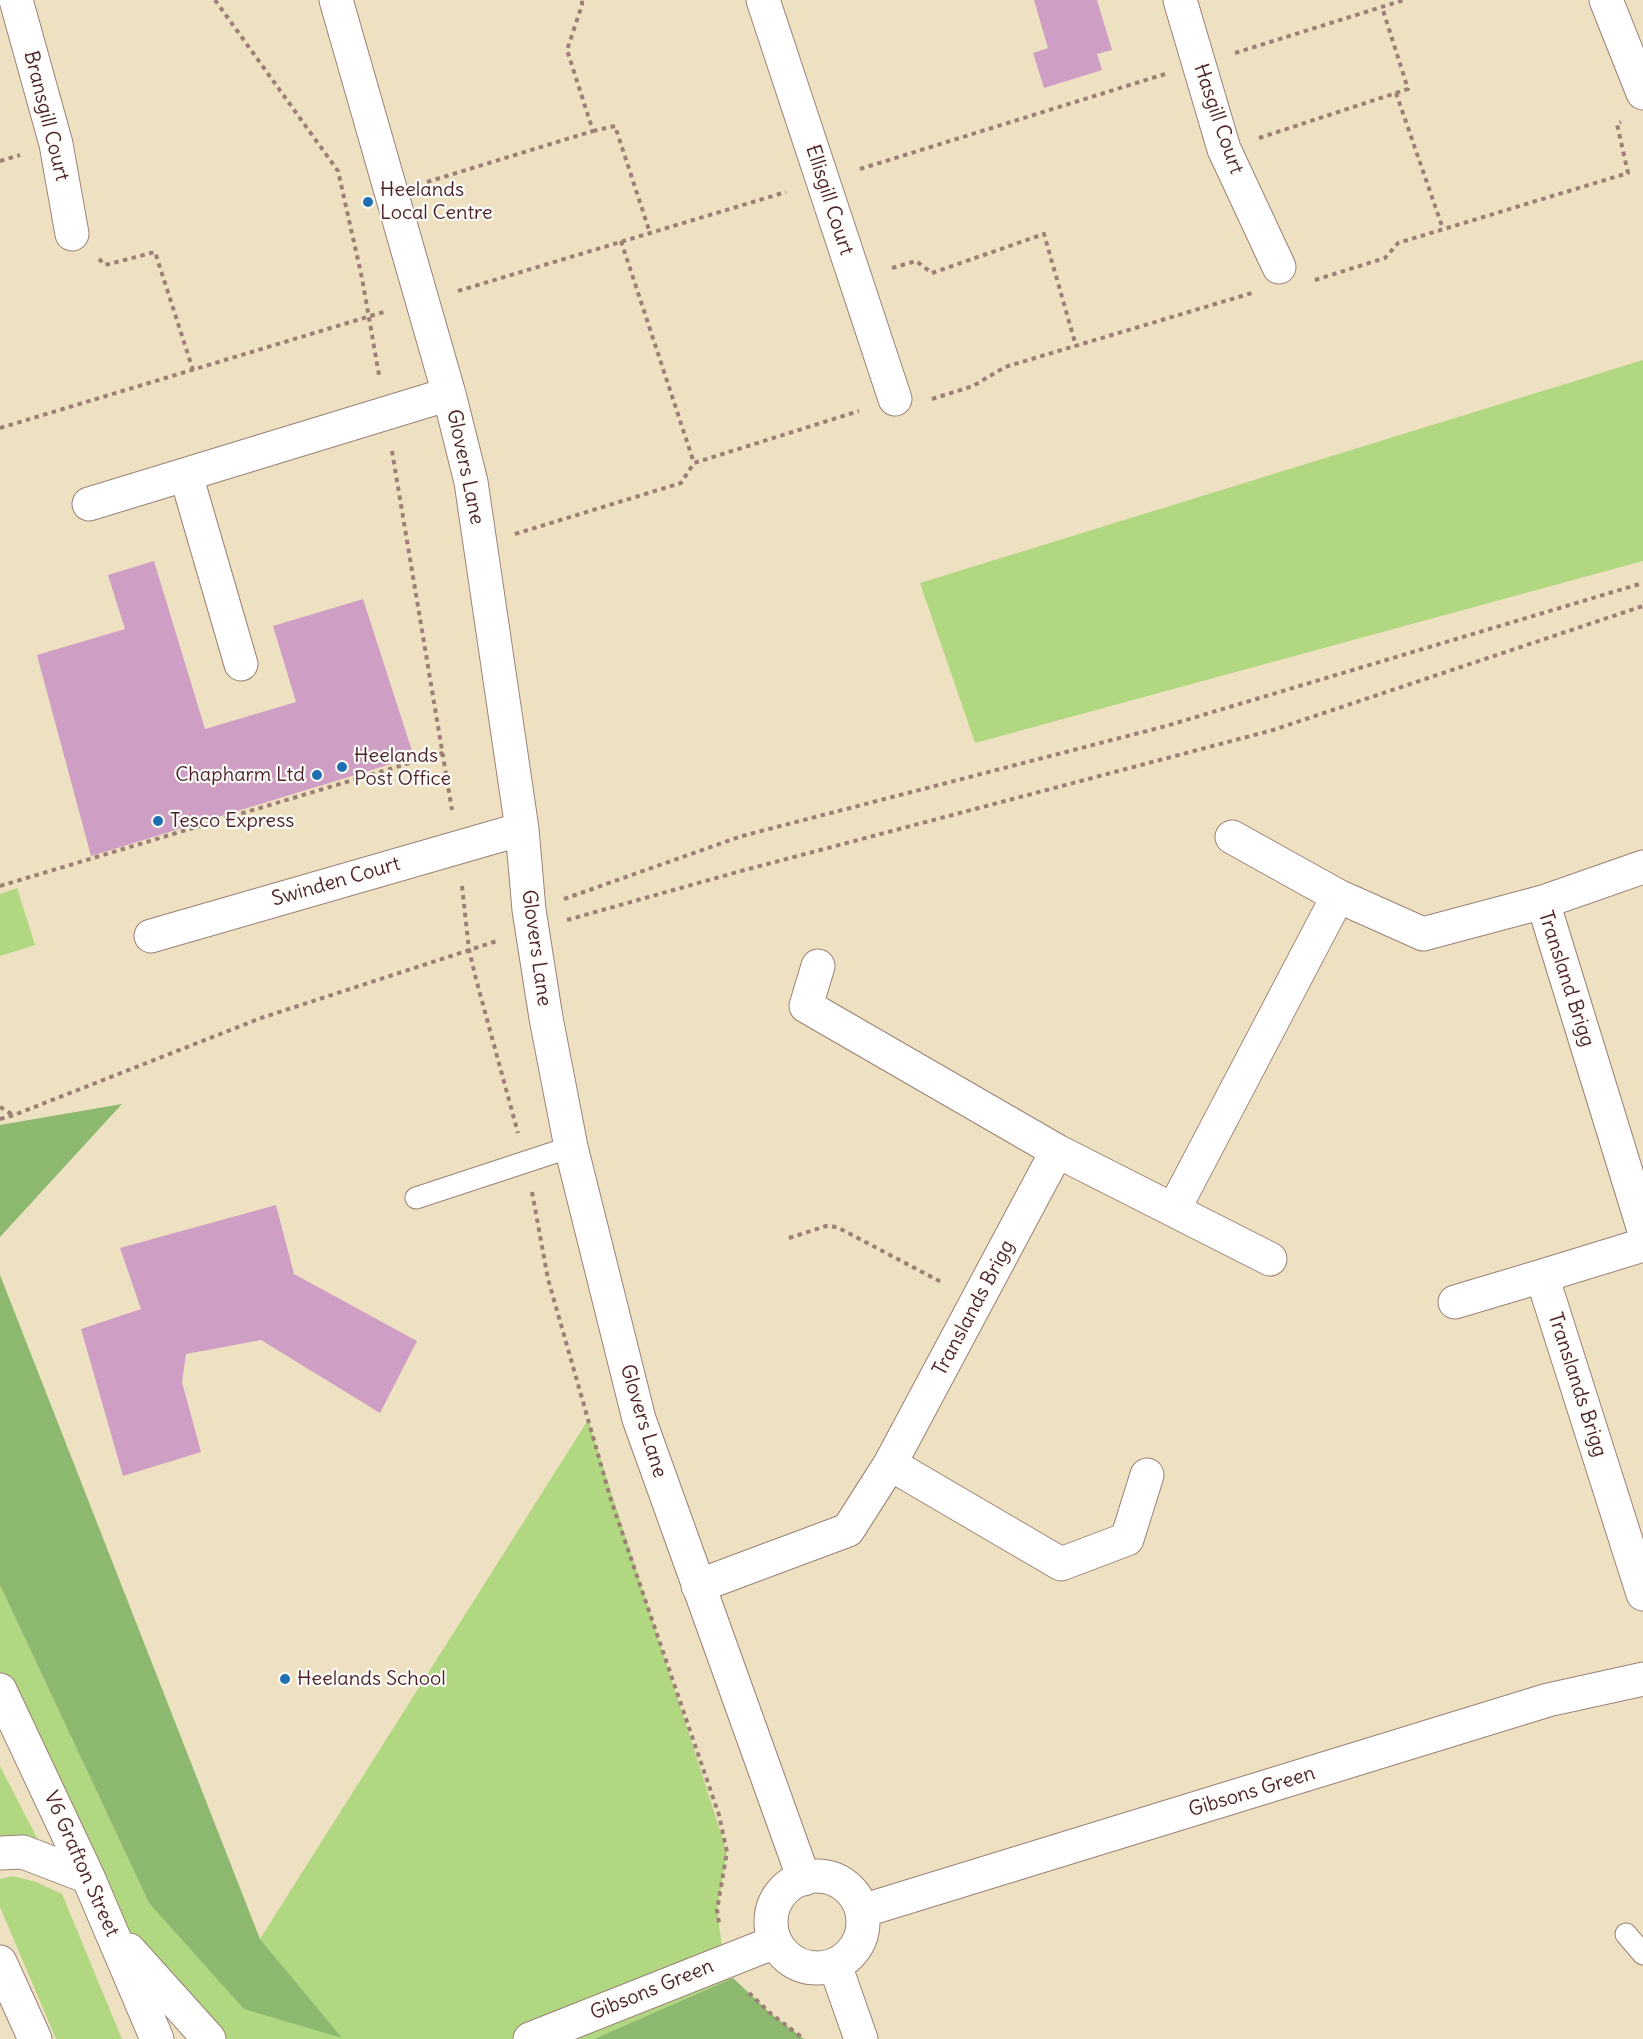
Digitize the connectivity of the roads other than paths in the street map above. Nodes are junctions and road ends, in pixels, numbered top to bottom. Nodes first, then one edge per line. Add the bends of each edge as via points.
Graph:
1 (16, 0) edge
2 (336, 0) edge
3 (763, 0) edge
4 (1180, 0) edge
5 (1606, 0) edge
6 (1643, 93) edge
7 (72, 234) road end
8 (1280, 267) road end
9 (449, 394) junction
10 (896, 399) road end
11 (186, 475) junction
12 (89, 504) dead end
13 (241, 664) dead end
14 (522, 829) junction
15 (1232, 837) dead end
16 (1643, 867) edge
17 (1338, 896) junction
18 (1543, 902) junction
19 (151, 936) dead end
20 (818, 966) dead end
21 (572, 1147) junction
22 (1057, 1151) junction
23 (416, 1198) dead end
24 (1174, 1209) junction
25 (1643, 1227) edge
26 (1643, 1245) edge
27 (1270, 1258) dead end
28 (1542, 1276) junction
29 (1455, 1302) dead end
30 (890, 1464) junction
31 (1147, 1475) dead end
32 (698, 1586) junction
33 (1643, 1594) edge
34 (1643, 1679) edge
35 (0, 1690) edge
36 (0, 1853) edge
37 (88, 1877) junction
38 (804, 1879) junction
39 (862, 1911) junction
40 (112, 1931) junction
41 (1626, 1934) dead end
42 (775, 1942) junction
43 (1643, 1954) edge
44 (0, 1962) edge
45 (835, 1965) junction
46 (35, 2039) edge
47 (157, 2039) edge
48 (209, 2039) edge
49 (530, 2039) edge
50 (861, 2039) edge

1 - 7 street, Bransgill Court via 56,144
2 - 9 street, Glovers Lane
3 - 10 street, Ellisgill Court
4 - 8 street, Hasgill Court via 1224,149
5 - 6 street
9 - 11 street
9 - 14 street, Glovers Lane via 471,482
11 - 12 street
11 - 13 street
14 - 19 street, Swinden Court
14 - 21 street, Glovers Lane via 530,920
15 - 17 street, Transland Brigg
16 - 18 street
17 - 18 street, Transland Brigg via 1423,934
17 - 24 street
18 - 25 street, Transland Brigg
20 - 22 street via 806,1006
21 - 23 lane
21 - 32 street, Glovers Lane via 639,1419
22 - 24 street
22 - 30 street, Translands Brigg
24 - 27 street
26 - 28 street
28 - 29 street
28 - 33 street, Translands Brigg
30 - 31 street via 1061,1564 1127,1539
30 - 32 street, Translands Brigg via 848,1530
32 - 38 street, Glovers Lane
34 - 39 street, Gibsons Green via 1548,1700
35 - 37 street, V6 Grafton Street
36 - 37 street via 23,1852
37 - 40 street, V6 Grafton Street
38 - 39 street via 818,1876 846,1886
38 - 42 street via 789,1885 772,1911
39 - 45 street via 861,1937 855,1949
40 - 47 street, V6 Grafton Street
40 - 48 street
41 - 43 lane
42 - 45 street via 794,1962 807,1967
42 - 49 street, Gibsons Green
44 - 46 street
45 - 50 street

